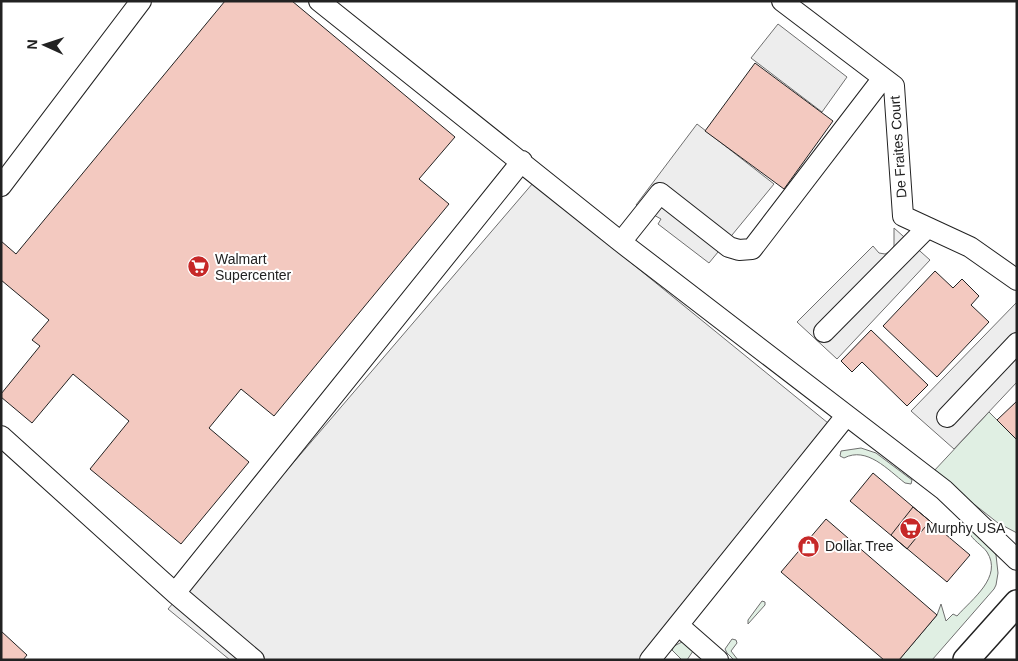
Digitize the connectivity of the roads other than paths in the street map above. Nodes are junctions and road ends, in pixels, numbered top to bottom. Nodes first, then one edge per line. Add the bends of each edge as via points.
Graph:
1 (141, 1) edge
2 (319, 1) edge
3 (782, 1) edge
4 (883, 78) junction
5 (522, 161) junction
6 (1, 186) edge
7 (927, 228) junction
8 (621, 242) junction
9 (1017, 280) edge
10 (824, 332) dead end
11 (1017, 343) edge
12 (846, 416) junction
13 (947, 417) dead end
14 (1, 436) edge
15 (1017, 560) edge
16 (175, 593) junction
17 (1017, 603) edge
18 (678, 625) junction
19 (707, 656) edge
20 (254, 660) edge
21 (650, 660) edge
22 (966, 660) edge

1 - 6 street
2 - 5 street
3 - 4 street, De Fraites Court
4 - 7 street, De Fraites Court via 894,86 903,216
4 - 8 street via 752,249 729,247 660,193
5 - 8 street
5 - 16 street
7 - 9 street, De Fraites Court via 970,246
7 - 10 street
8 - 12 street
11 - 13 street
12 - 15 street via 944,490
12 - 18 street
14 - 16 street
16 - 20 street
17 - 22 main road
18 - 19 street
18 - 21 street

